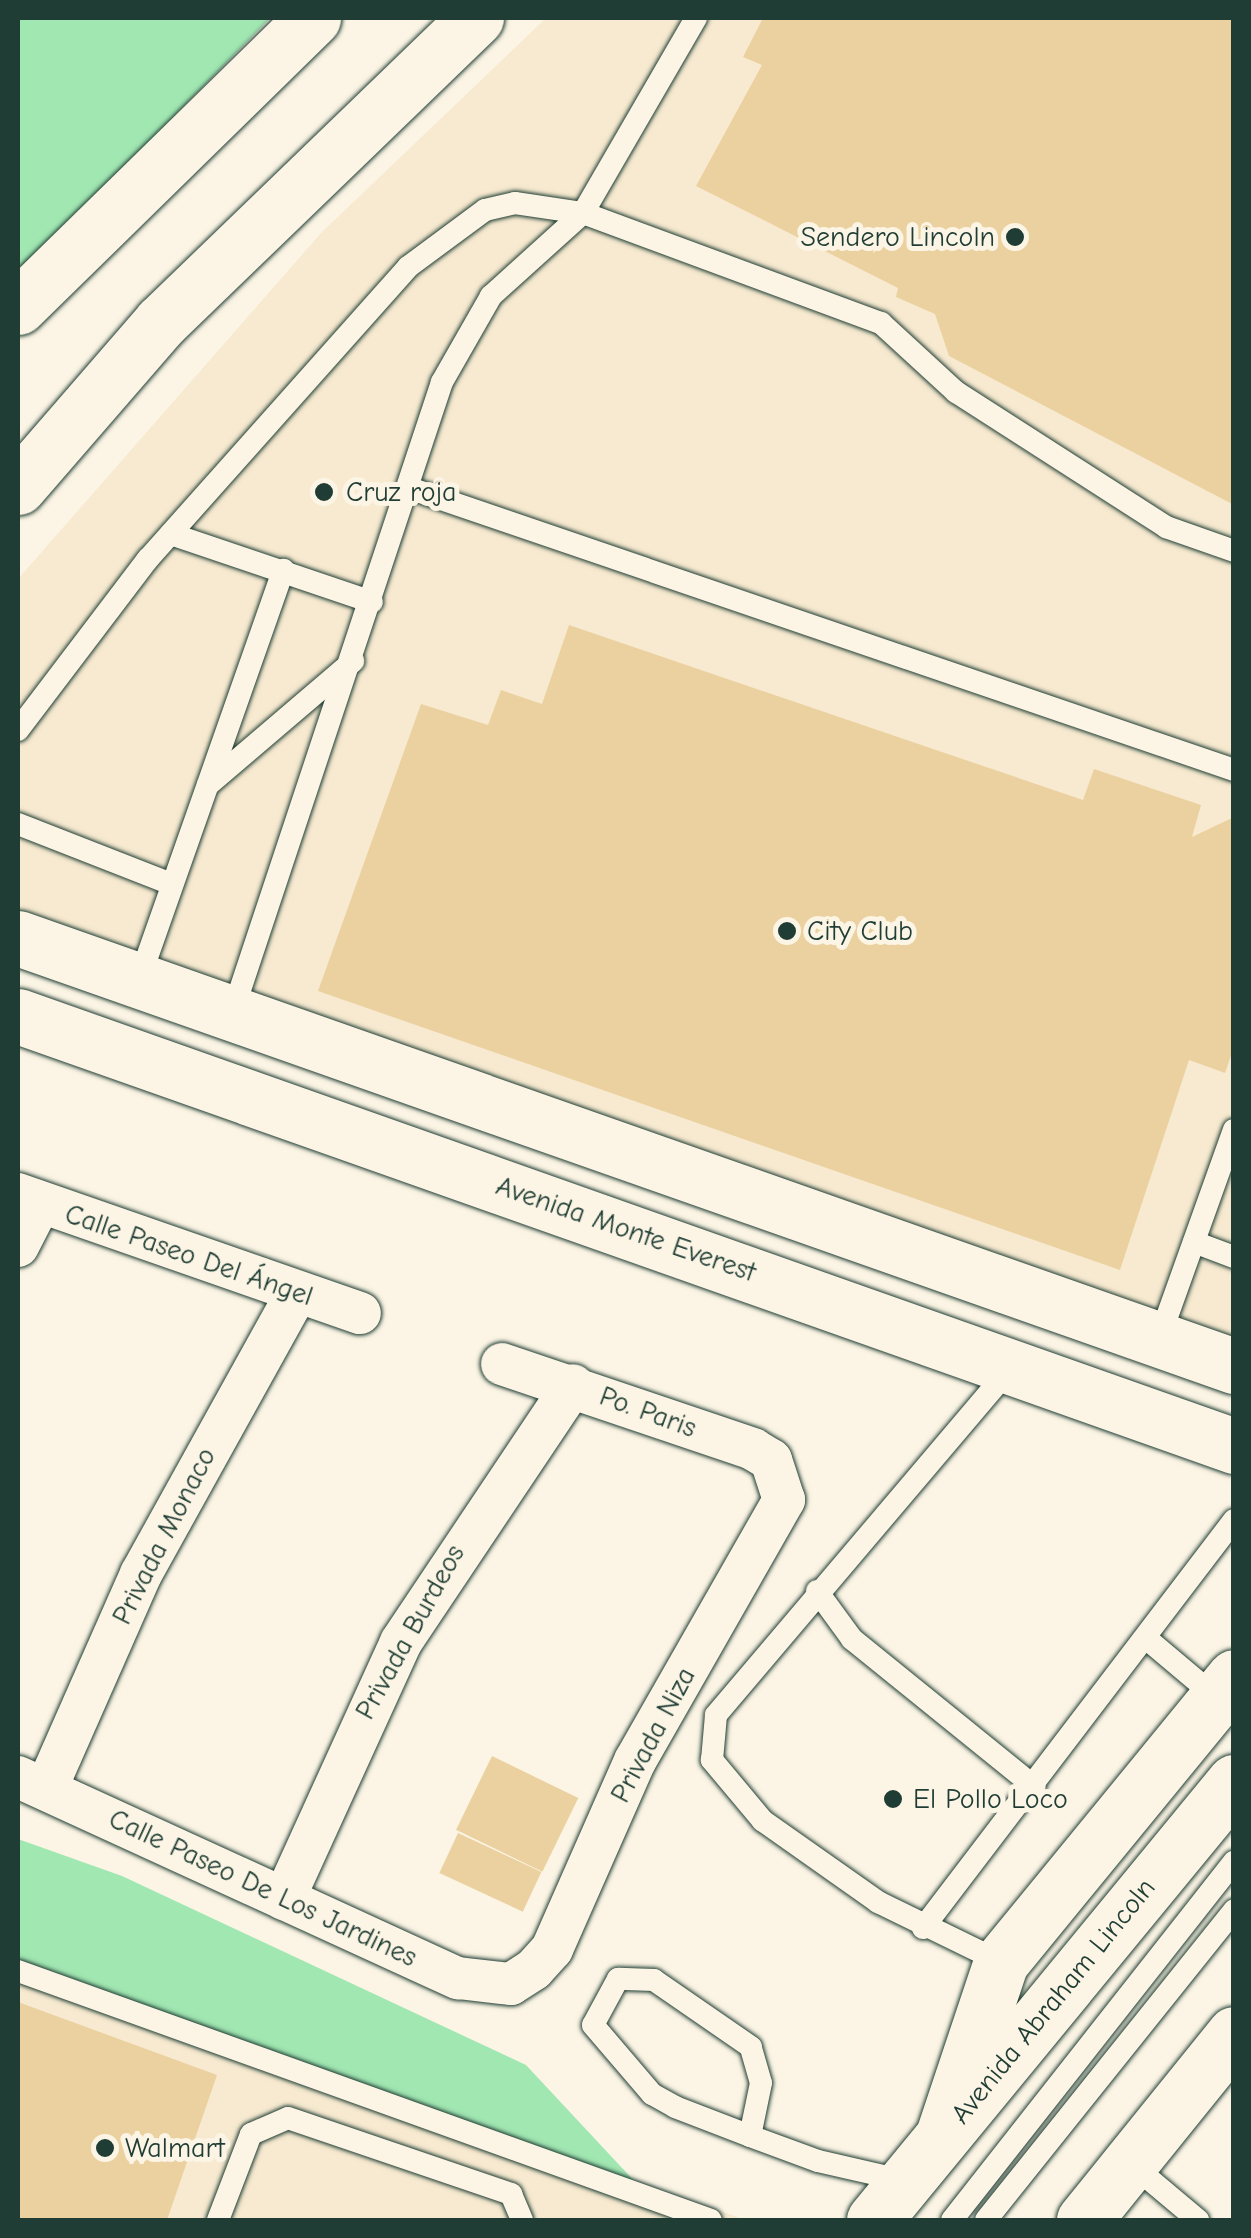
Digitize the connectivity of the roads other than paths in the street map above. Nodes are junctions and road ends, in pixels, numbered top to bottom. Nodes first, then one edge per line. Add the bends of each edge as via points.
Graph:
1 (312, 18) edge
2 (476, 18) edge
3 (696, 18) edge
4 (583, 213) junction
5 (18, 307) edge
6 (18, 487) edge
7 (409, 488) junction
8 (172, 534) junction
9 (1234, 551) edge
10 (282, 570) junction
11 (372, 602) junction
12 (353, 660) junction
13 (18, 730) edge
14 (1234, 770) edge
15 (202, 791) junction
16 (18, 824) edge
17 (172, 884) junction
18 (18, 938) edge
19 (139, 980) junction
20 (232, 1014) junction
21 (18, 1016) edge
22 (1234, 1130) edge
23 (744, 1194) junction
24 (28, 1198) edge
25 (1194, 1242) junction
26 (18, 1246) edge
27 (1234, 1257) edge
28 (719, 1262) junction
29 (297, 1293) junction
30 (360, 1312) dead end
31 (1159, 1339) junction
32 (502, 1364) dead end
33 (1013, 1364) junction
34 (1234, 1366) edge
35 (572, 1385) junction
36 (1234, 1446) edge
37 (781, 1479) joint
38 (1234, 1520) edge
39 (817, 1591) junction
40 (1147, 1639) junction
41 (1225, 1688) edge
42 (32, 1782) edge
43 (1234, 1782) edge
44 (1035, 1787) junction
45 (1234, 1862) edge
46 (284, 1899) junction
47 (1234, 1910) edge
48 (923, 1928) junction
49 (1002, 1962) junction
50 (18, 1971) edge
51 (511, 1984) joint
52 (1234, 2034) edge
53 (943, 2135) junction
54 (750, 2136) junction
55 (1130, 2162) junction
56 (889, 2201) edge
57 (218, 2220) edge
58 (522, 2220) edge
59 (711, 2220) edge
60 (952, 2220) edge
61 (986, 2220) edge
62 (1084, 2220) edge
63 (1198, 2220) edge

1 - 5 main road
2 - 6 main road via 161,322
3 - 4 lane
4 - 7 lane via 491,296 442,382
4 - 8 lane via 515,204 460,223 336,342
4 - 9 lane via 882,323 956,392 1166,527
7 - 11 lane
7 - 14 lane
8 - 10 lane
8 - 13 lane
10 - 11 lane
10 - 15 lane
11 - 12 lane
12 - 15 lane
12 - 20 lane
15 - 17 lane
16 - 17 lane
17 - 19 lane
18 - 19 main road
19 - 20 main road
20 - 23 main road
21 - 28 main road, Avenida Monte Everest
22 - 25 lane
23 - 28 main road
23 - 31 main road
24 - 26 street
24 - 29 street, Calle Paseo Del Ángel
25 - 27 lane
25 - 31 lane
28 - 33 main road, Avenida Monte Everest
29 - 30 street, Calle Paseo Del Ángel
29 - 42 street, Privada Monaco
31 - 34 main road
32 - 35 street, Po. Paris
33 - 36 main road, Avenida Monte Everest
33 - 39 lane via 891,1517
35 - 37 street, Po. Paris via 754,1449
35 - 46 street, Privada Burdeos via 400,1642
37 - 51 street, Privada Niza via 780,1515 636,1760 552,1949
38 - 40 lane
39 - 44 lane via 852,1640
39 - 48 lane via 716,1715 712,1760 764,1822
40 - 41 lane
40 - 44 lane
41 - 49 main road
42 - 46 street, Calle Paseo De Los Jardines
43 - 53 main road, Avenida Abraham Lincoln
44 - 48 lane
45 - 60 lane
46 - 51 street, Calle Paseo De Los Jardines via 458,1978
47 - 61 lane
48 - 49 lane
49 - 53 main road
50 - 59 lane
52 - 55 main road
53 - 56 main road, Avenida Abraham Lincoln
54 - 54 lane via 652,2094 598,2040 593,2013 618,1979 654,1980 751,2047 761,2084
54 - 56 lane
55 - 62 main road
55 - 63 lane
57 - 58 lane via 250,2134 288,2118 511,2194

